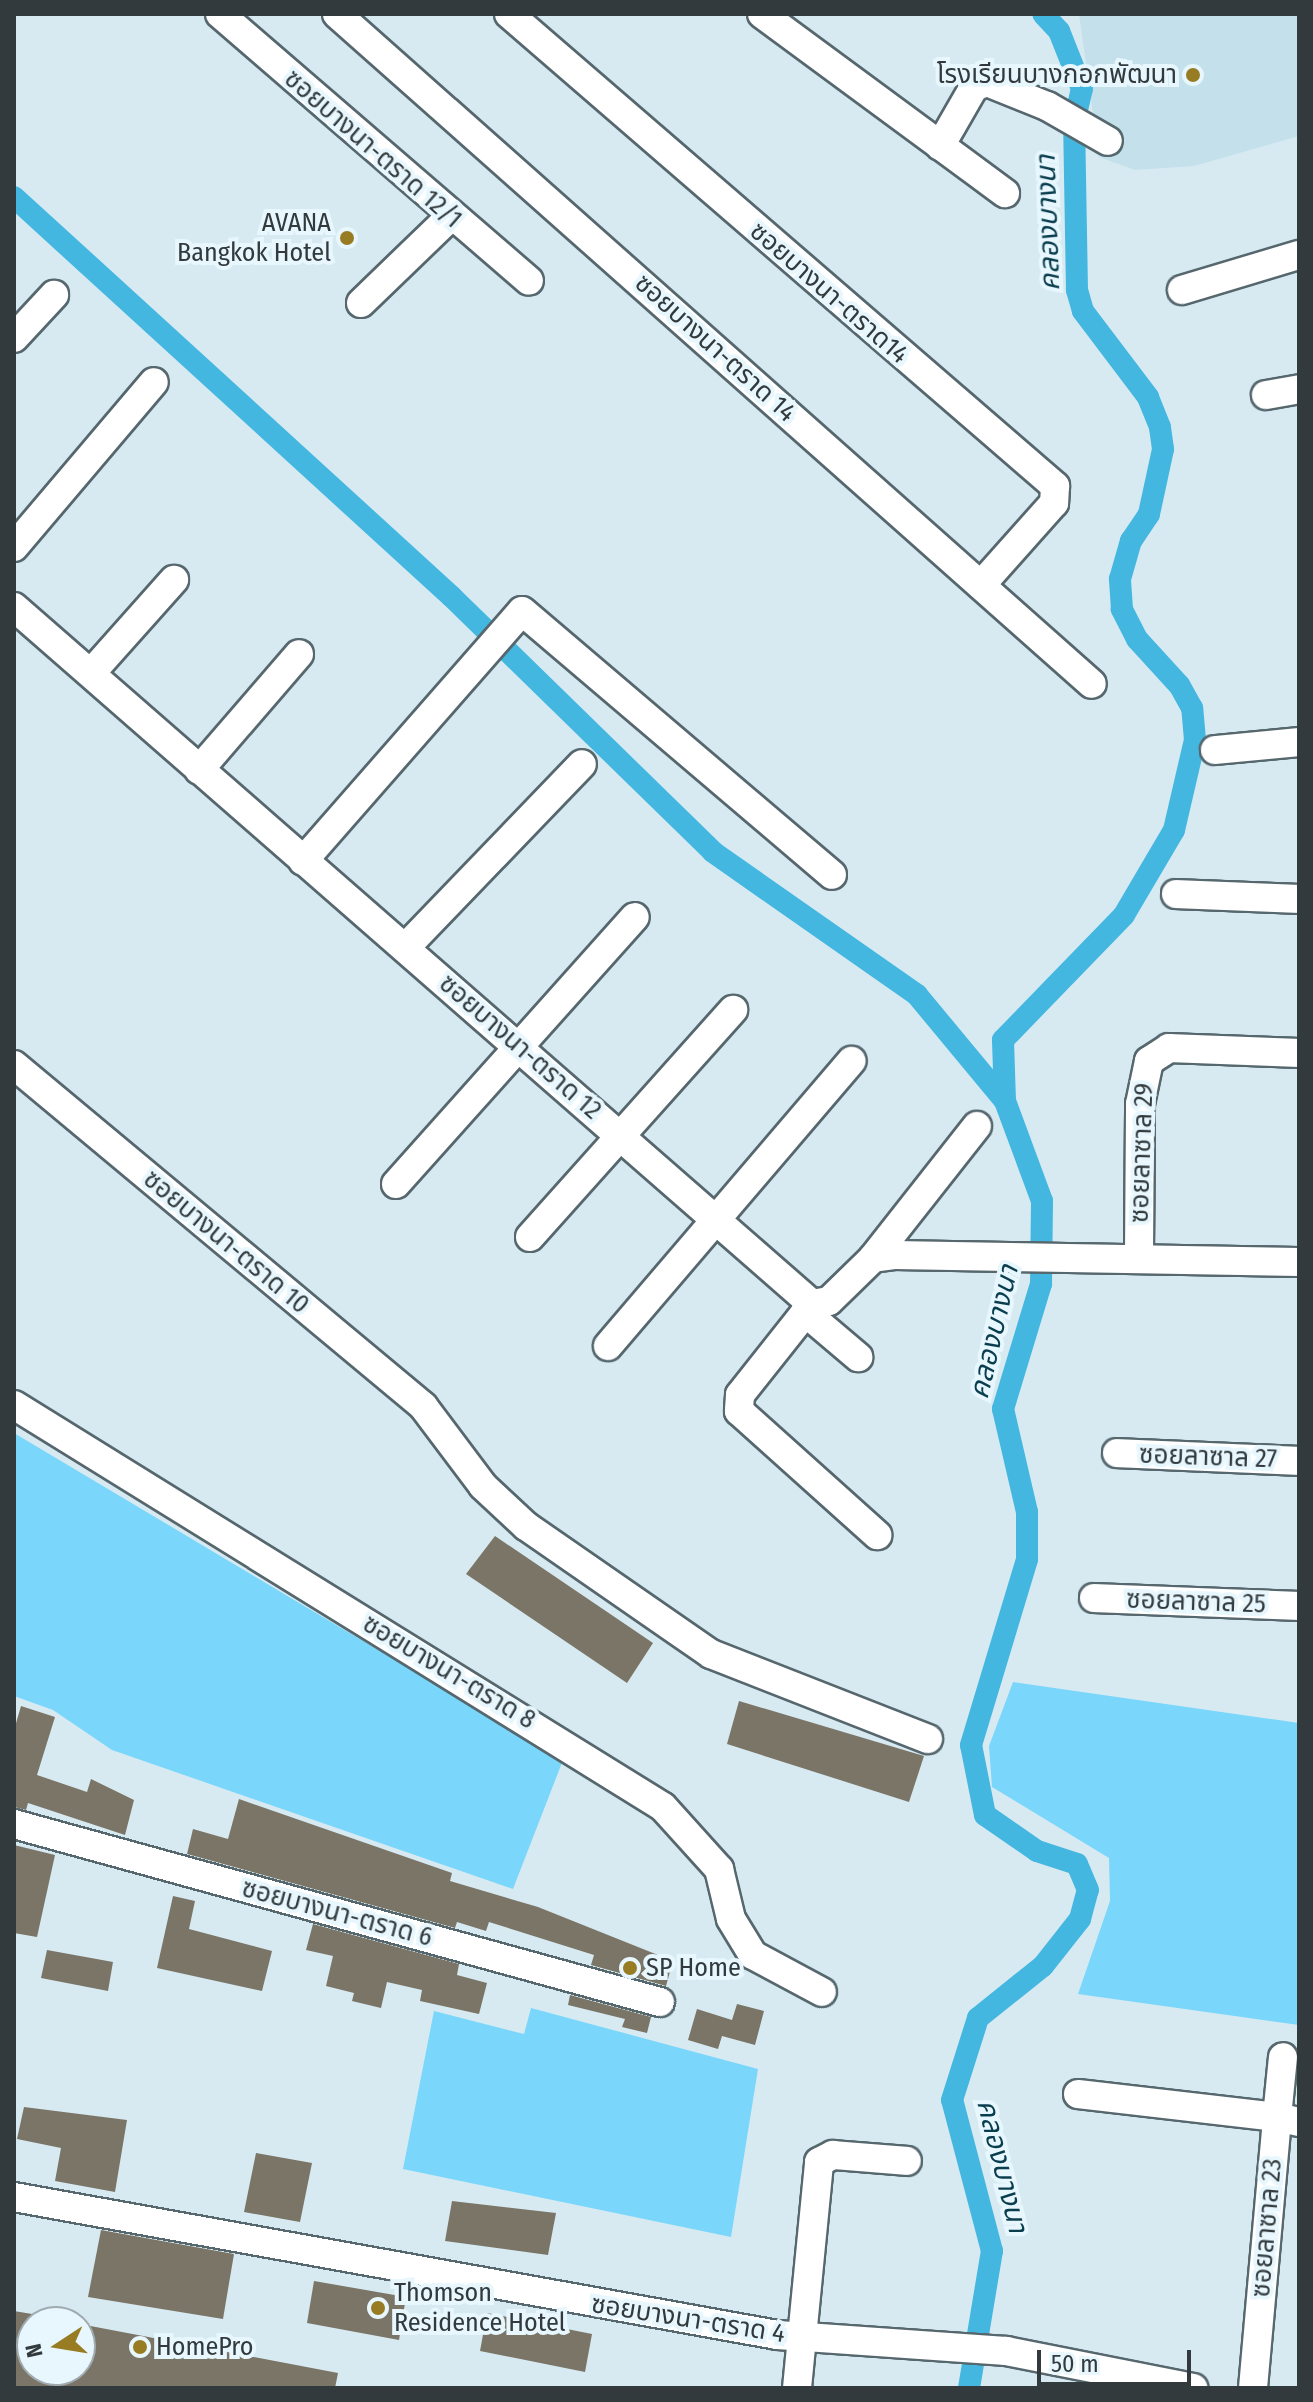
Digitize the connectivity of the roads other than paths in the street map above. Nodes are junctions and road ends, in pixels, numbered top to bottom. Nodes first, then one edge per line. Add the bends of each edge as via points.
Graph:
1 (220, 14) edge
2 (337, 14) edge
3 (509, 14) edge
4 (762, 14) edge
5 (1108, 141) dead end
6 (940, 146) junction
7 (1005, 193) dead end
8 (449, 218) junction
9 (1299, 255) edge
10 (529, 281) dead end
11 (1182, 290) dead end
12 (54, 295) dead end
13 (361, 303) dead end
14 (17, 330) edge
15 (154, 382) dead end
16 (1299, 389) edge
17 (1266, 395) dead end
18 (14, 547) edge
19 (174, 580) dead end
20 (981, 585) junction
21 (14, 607) edge
22 (299, 654) dead end
23 (91, 673) junction
24 (1092, 684) dead end
25 (1299, 742) edge
26 (1215, 750) dead end
27 (582, 764) dead end
28 (199, 770) junction
29 (303, 861) junction
30 (832, 875) dead end
31 (1176, 894) dead end
32 (1299, 899) edge
33 (635, 917) dead end
34 (405, 948) junction
35 (733, 1010) dead end
36 (517, 1046) junction
37 (1299, 1053) edge
38 (851, 1061) dead end
39 (14, 1065) edge
40 (977, 1126) dead end
41 (618, 1133) junction
42 (396, 1184) dead end
43 (719, 1223) junction
44 (530, 1237) dead end
45 (1139, 1255) junction
46 (873, 1258) junction
47 (1299, 1262) edge
48 (808, 1308) junction
49 (608, 1346) dead end
50 (858, 1357) dead end
51 (14, 1405) edge
52 (1117, 1453) dead end
53 (1299, 1461) edge
54 (877, 1535) dead end
55 (1094, 1598) dead end
56 (1299, 1606) edge
57 (928, 1739) dead end
58 (14, 1824) edge
59 (822, 1992) dead end
60 (660, 2002) dead end
61 (1283, 2057) dead end
62 (1078, 2094) dead end
63 (1288, 2119) edge
64 (907, 2161) dead end
65 (14, 2197) edge
66 (801, 2338) junction
67 (797, 2388) edge
68 (1193, 2388) edge
69 (1253, 2388) edge

1 - 8 street, ซอยบางนา-ตราด 12/1
2 - 20 street, ซอยบางนา-ตราด 14
3 - 20 street, ซอยบางนา-ตราด14 via 1055,486 1054,503
4 - 6 street
5 - 6 street via 1047,106 991,83 977,84
6 - 7 street
8 - 10 street, ซอยบางนา-ตราด 12/1
8 - 13 street
9 - 11 street
12 - 14 street
15 - 18 street
16 - 17 street
19 - 23 street
20 - 24 street, ซอยบางนา-ตราด 14
21 - 23 street, ซอยบางนา-ตราด 12
22 - 28 street
23 - 28 street, ซอยบางนา-ตราด 12
25 - 26 street
27 - 34 street
28 - 29 street, ซอยบางนา-ตราด 12
29 - 30 street via 522,611
29 - 34 street, ซอยบางนา-ตราด 12
31 - 32 street
33 - 36 street
34 - 36 street, ซอยบางนา-ตราด 12
35 - 41 street
36 - 41 street, ซอยบางนา-ตราด 12
36 - 42 street
37 - 45 street, ซอยลาซาล 29 via 1169,1048 1149,1061 1140,1104
38 - 43 street
39 - 57 street, ซอยบางนา-ตราด 10 via 435,1421 483,1486 526,1526 711,1654
40 - 46 street
41 - 43 street, ซอยบางนา-ตราด 12
41 - 44 street
43 - 48 street, ซอยบางนา-ตราด 12
43 - 49 street
45 - 46 street, ซอยลาซาล 29
45 - 47 street, ซอยลาซาล 29
46 - 48 street via 829,1301
48 - 50 street, ซอยบางนา-ตราด 12
48 - 54 street via 740,1395 739,1411
51 - 59 street, ซอยบางนา-ตราด 8 via 663,1807 719,1869 731,1919 753,1955
52 - 53 street, ซอยลาซาล 27
55 - 56 street, ซอยลาซาล 25
58 - 60 street, ซอยบางนา-ตราด 6
61 - 63 street, ซอยลาซาล 23
62 - 63 street
63 - 69 street, ซอยลาซาล 23
64 - 66 street via 833,2155 819,2162
65 - 66 street, ซอยบางนา-ตราด 4
66 - 67 street
66 - 68 street, ซอยบางนา-ตราด 4 via 1006,2351

